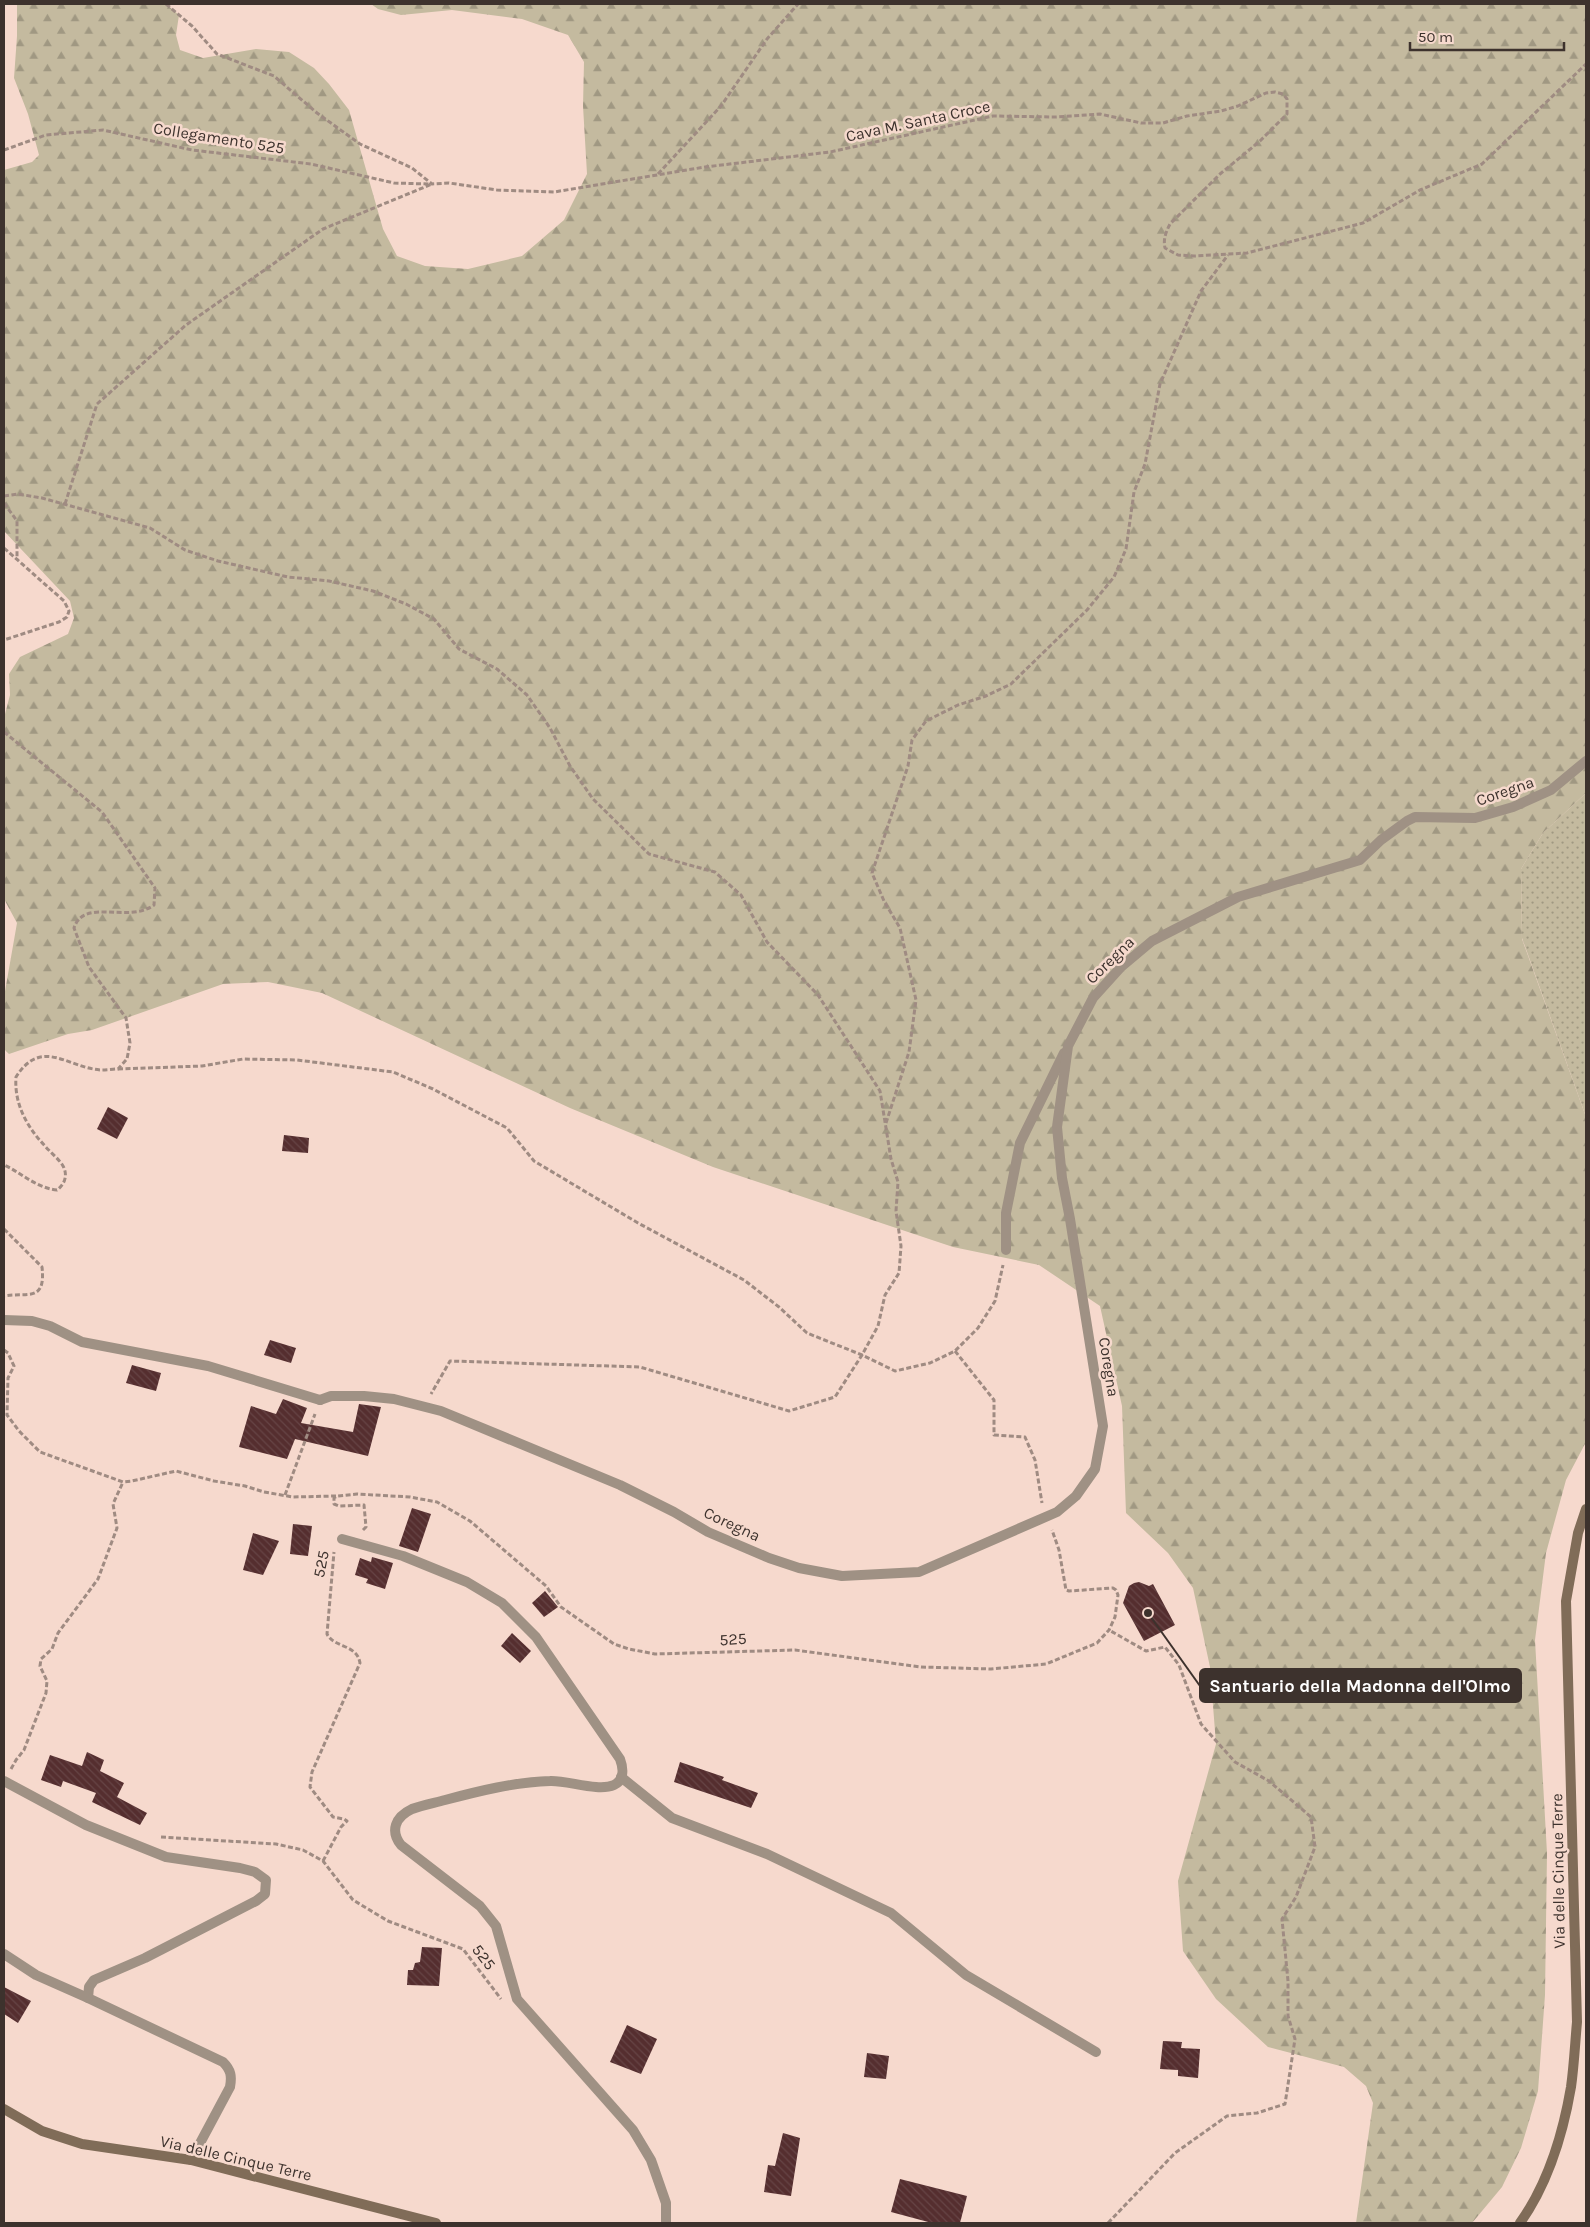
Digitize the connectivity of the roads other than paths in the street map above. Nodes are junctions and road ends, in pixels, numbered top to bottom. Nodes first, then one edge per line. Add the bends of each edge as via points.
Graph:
1 (1586, 761) edge
2 (1068, 1046) junction
3 (1006, 1250) road end
4 (4, 1320) edge
5 (1586, 1509) edge
6 (342, 1538) road end
7 (621, 1777) junction
8 (4, 1781) edge
9 (4, 1954) edge
10 (88, 1998) junction
11 (1096, 2052) dead end
12 (4, 2109) edge
13 (191, 2160) junction
14 (436, 2223) edge
15 (666, 2223) edge
16 (1520, 2223) edge

1 - 2 street, Coregna via 1551,790 1512,807 1474,818 1416,817 1360,860 1238,897 1152,941 1121,967 1093,998
2 - 3 street via 1020,1143 1006,1213
2 - 4 street, Coregna via 1057,1127 1062,1178 1103,1426 1095,1469 1076,1496 1058,1512 919,1572 842,1576 799,1568 708,1532 620,1485 483,1427 423,1407 394,1399 364,1396 331,1396 320,1400 208,1366 82,1342 32,1321
5 - 16 main road, Via delle Cinque Terre via 1578,1533 1566,1601 1576,2022 1572,2078 1553,2154 1541,2186
6 - 7 street via 403,1556 467,1582 502,1603 536,1637 620,1758 624,1768
7 - 11 street via 672,1818 767,1854 891,1913 966,1975
7 - 15 street via 616,1784 606,1787 550,1781 484,1790 413,1809 398,1820 395,1837 480,1906 496,1926 517,1999 633,2130 651,2160 666,2204
8 - 10 street via 86,1824 166,1857 240,1868 255,1872 266,1880 265,1894 256,1901 145,1958 94,1980 89,1987
9 - 10 street via 36,1974
10 - 13 street via 223,2062 228,2068 232,2078 230,2087
12 - 13 main road, Via delle Cinque Terre via 42,2131 82,2144
13 - 14 main road, Via delle Cinque Terre

